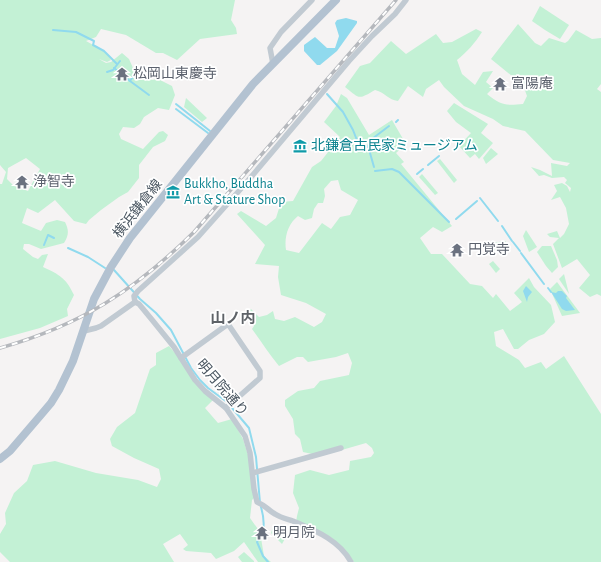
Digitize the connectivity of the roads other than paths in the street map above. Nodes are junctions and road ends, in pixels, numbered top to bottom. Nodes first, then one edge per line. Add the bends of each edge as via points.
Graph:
1 (312, 0) edge
2 (336, 0) edge
3 (406, 0) edge
4 (273, 64) junction
5 (136, 297) junction
6 (84, 331) junction
7 (184, 355) junction
8 (228, 406) junction
9 (341, 448) dead end
10 (0, 459) edge
11 (257, 473) junction
12 (351, 562) edge

1 - 4 street via 272,43 270,48
2 - 4 main road, 横浜鎌倉線
3 - 5 street via 349,61 198,237
4 - 6 main road, 横浜鎌倉線 via 130,238 94,299
5 - 6 street via 101,326
5 - 7 street, 明月院通り via 153,321
6 - 10 main road, 横浜鎌倉線 via 67,373 51,403 10,451
7 - 8 street, 明月院通り via 200,386
7 - 8 street via 228,324 260,371 260,378
8 - 11 street, 明月院通り via 245,436
9 - 11 street
11 - 12 street, 明月院通り via 256,500 276,514 329,538

